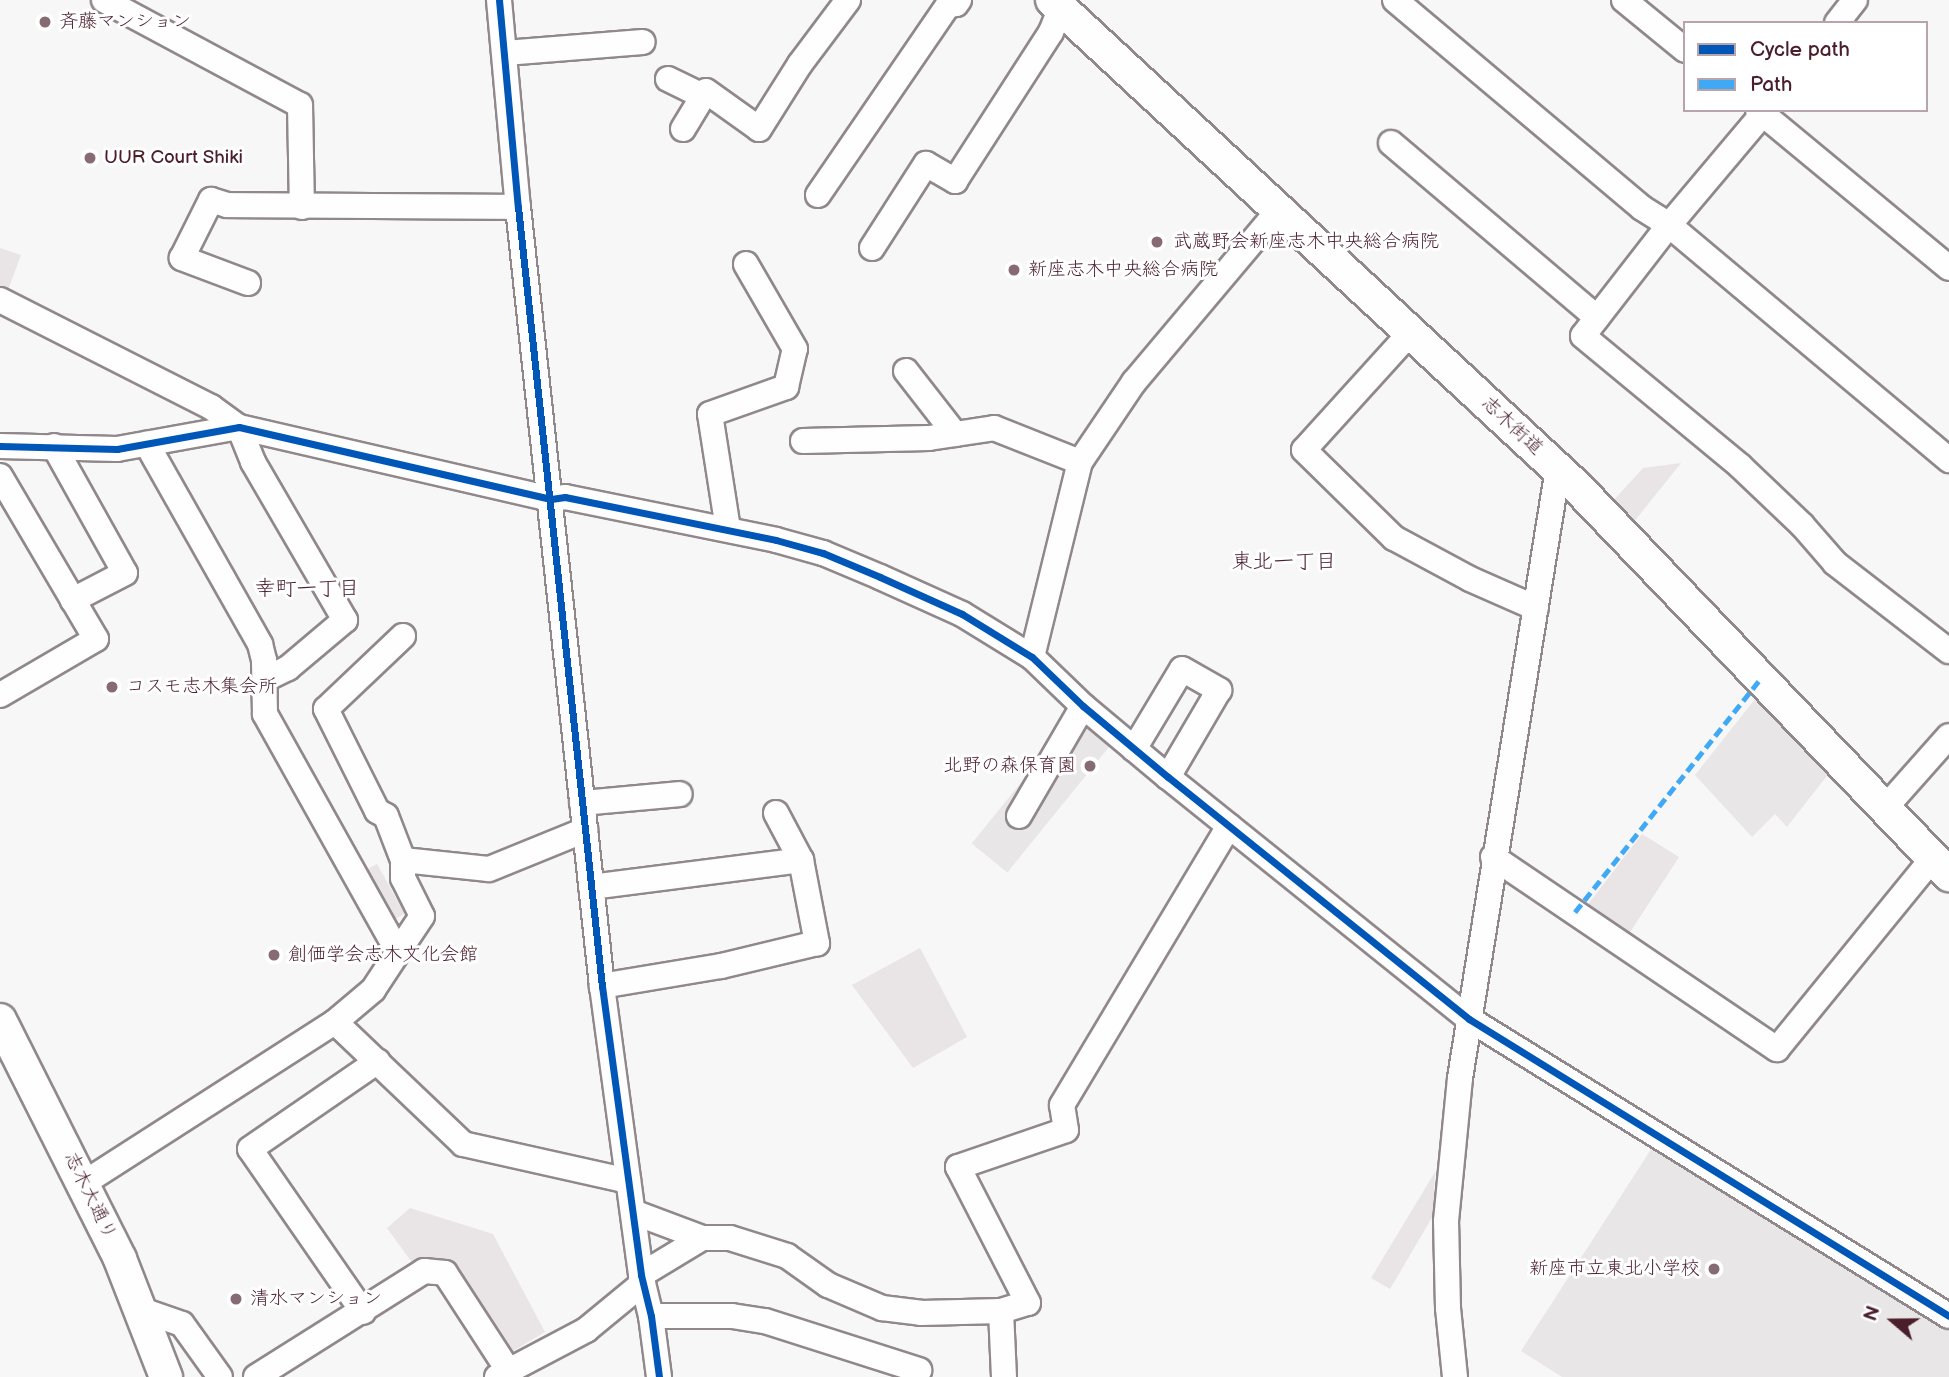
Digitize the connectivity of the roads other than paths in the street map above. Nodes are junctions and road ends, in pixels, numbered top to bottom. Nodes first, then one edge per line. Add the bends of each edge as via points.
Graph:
1 (104, 0) edge
2 (499, 0) edge
3 (848, 0) edge
4 (959, 0) edge
5 (1395, 0) edge
6 (1624, 0) edge
7 (1855, 0) edge
8 (1060, 3) edge
9 (1839, 21) edge
10 (643, 42) dead end
11 (1683, 48) edge
12 (505, 54) junction
13 (667, 79) dead end
14 (703, 96) junction
15 (1762, 112) edge
16 (683, 129) dead end
17 (1391, 143) dead end
18 (818, 195) dead end
19 (302, 207) junction
20 (518, 207) junction
21 (1279, 210) junction
22 (1669, 225) junction
23 (872, 248) dead end
24 (746, 264) dead end
25 (1949, 268) edge
26 (247, 283) dead end
27 (0, 300) edge
28 (1597, 318) junction
29 (1411, 332) junction
30 (906, 371) dead end
31 (239, 427) junction
32 (955, 434) junction
33 (803, 442) dead end
34 (147, 444) junction
35 (0, 446) edge
36 (54, 446) junction
37 (1949, 460) edge
38 (1080, 462) junction
39 (1558, 468) junction
40 (0, 476) edge
41 (551, 499) junction
42 (728, 529) junction
43 (73, 600) junction
44 (1536, 608) junction
45 (403, 636) dead end
46 (1949, 650) edge
47 (1032, 657) junction
48 (265, 679) junction
49 (0, 695) edge
50 (1083, 706) junction
51 (1949, 736) edge
52 (1134, 749) junction
53 (1168, 777) junction
54 (680, 794) dead end
55 (582, 803) junction
56 (1885, 808) junction
57 (776, 813) dead end
58 (1018, 816) dead end
59 (1229, 826) junction
60 (585, 830) junction
61 (1493, 857) junction
62 (403, 860) junction
63 (801, 860) junction
64 (1941, 866) edge
65 (591, 887) junction
66 (398, 952) junction
67 (602, 986) junction
68 (1469, 1019) junction
69 (0, 1020) edge
70 (335, 1022) junction
71 (378, 1061) junction
72 (628, 1181) junction
73 (84, 1183) junction
74 (633, 1212) junction
75 (702, 1238) junction
76 (642, 1279) junction
77 (142, 1310) junction
78 (1001, 1311) junction
79 (363, 1312) junction
80 (651, 1316) junction
81 (1949, 1316) edge
82 (919, 1370) dead end
83 (503, 1374) edge
84 (166, 1377) edge
85 (220, 1377) edge
86 (256, 1377) edge
87 (659, 1377) edge
88 (1004, 1377) edge
89 (1455, 1377) edge

1 - 19 street via 300,105
2 - 12 street
3 - 14 street via 759,129 706,90
4 - 18 street via 948,5
5 - 22 street via 1642,208
6 - 11 street
7 - 9 street
8 - 21 main road, 志木街道
8 - 23 street via 955,181 926,164
10 - 12 street
12 - 20 street
13 - 14 street
14 - 16 street
15 - 22 street
15 - 25 street
17 - 28 street
19 - 20 street
19 - 26 street via 227,205 211,200 182,258
20 - 41 street
21 - 29 main road, 志木街道
21 - 38 street via 1134,383
22 - 28 street
22 - 37 street
24 - 42 street via 795,349 786,387 710,414
27 - 31 street via 211,407
28 - 46 street via 1583,337 1740,466 1835,563
29 - 39 main road, 志木街道
29 - 44 street via 1304,450 1394,538
30 - 32 street
31 - 34 street
31 - 41 street
31 - 48 street via 253,462 345,620 288,668
32 - 33 street
32 - 38 street via 994,428
34 - 36 street via 92,450
34 - 48 street via 260,644
35 - 36 street
36 - 43 street via 125,573
38 - 47 street
39 - 44 street
39 - 56 main road, 志木街道
40 - 43 street
41 - 42 street via 565,497
41 - 55 street
42 - 47 street via 824,553 962,614
43 - 49 street via 96,639
44 - 61 street
45 - 62 street via 326,709 377,811 386,816
47 - 50 street
48 - 66 street via 265,715
50 - 52 street
50 - 58 street
51 - 56 street
52 - 53 street
52 - 53 street via 1182,669 1219,690
53 - 59 street
54 - 55 street
55 - 60 street
56 - 64 main road, 志木街道
57 - 63 street
59 - 68 street
59 - 78 street via 1062,1105 1066,1130 958,1167 1028,1303
60 - 62 street via 489,869
60 - 65 street
61 - 64 street via 1777,1049
61 - 68 street
62 - 66 street via 402,878 422,916
63 - 65 street
63 - 67 street via 817,943
65 - 67 street
66 - 70 street via 373,990
67 - 72 street
68 - 81 street
68 - 89 street via 1446,1221
69 - 73 main road, 志木大通り
70 - 71 street
70 - 73 street
71 - 72 street via 463,1144
71 - 79 street via 250,1149
72 - 74 street
73 - 77 main road, 志木大通り
74 - 75 street
74 - 76 street
75 - 76 street
75 - 78 street via 730,1238 787,1256 828,1285 882,1308 921,1313
76 - 80 street
76 - 83 street via 586,1330
77 - 84 main road, 志木大通り
77 - 85 street via 182,1324
78 - 88 street
79 - 83 street via 425,1271 445,1273
79 - 86 street
80 - 82 street via 732,1316 765,1321
80 - 87 street

